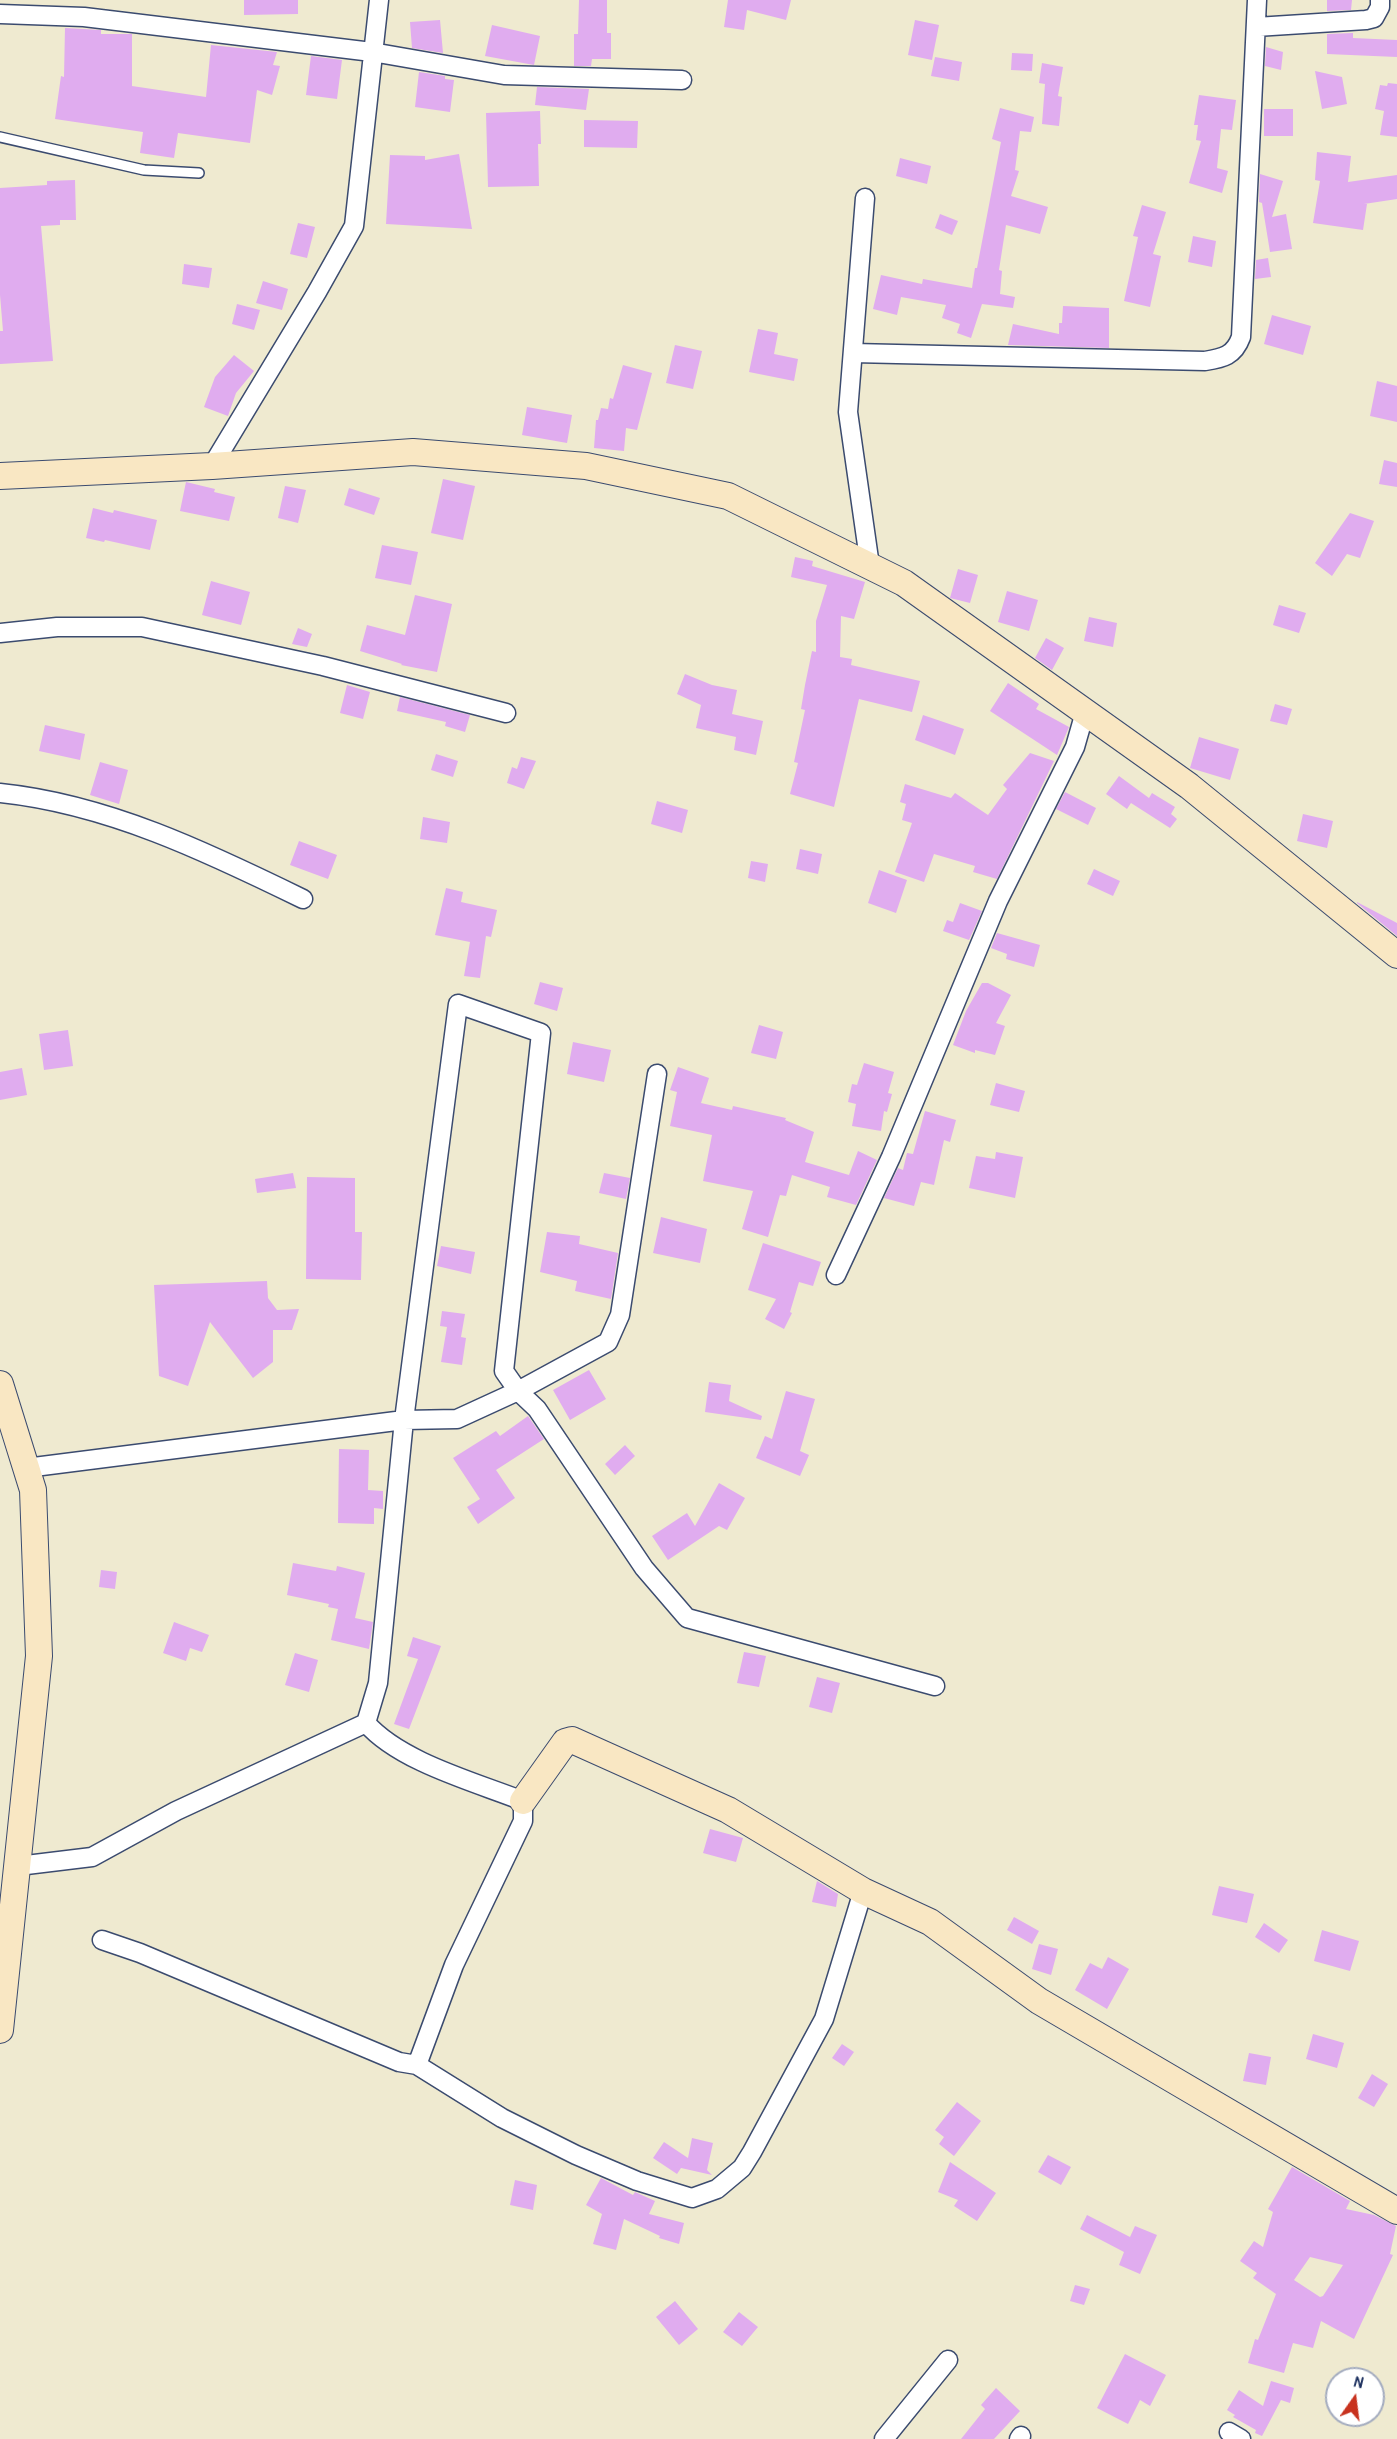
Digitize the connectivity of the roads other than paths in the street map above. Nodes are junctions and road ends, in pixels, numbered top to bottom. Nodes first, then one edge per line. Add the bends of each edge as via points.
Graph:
1 (379, 0) edge
2 (1257, 0) edge
3 (1380, 0) edge
4 (0, 14) edge
5 (1256, 27) junction
6 (372, 52) junction
7 (682, 80) dead end
8 (0, 137) edge
9 (199, 173) dead end
10 (865, 198) dead end
11 (853, 353) junction
12 (212, 466) junction
13 (0, 476) edge
14 (870, 566) junction
15 (0, 633) edge
16 (1085, 712) junction
17 (506, 713) dead end
18 (0, 793) edge
19 (303, 898) dead end
20 (1397, 955) edge
21 (657, 1074) dead end
22 (836, 1275) dead end
23 (0, 1383) edge
24 (518, 1391) junction
25 (404, 1420) junction
26 (26, 1468) junction
27 (935, 1686) dead end
28 (366, 1723) junction
29 (523, 1802) junction
30 (18, 1866) junction
31 (863, 1891) junction
32 (102, 1940) dead end
33 (0, 2030) edge
34 (417, 2065) junction
35 (1397, 2211) edge
36 (948, 2360) dead end
37 (884, 2439) edge

1 - 6 street
2 - 5 street
3 - 5 street via 1374,18 1366,20
4 - 6 street via 84,17
5 - 11 street via 1241,337 1236,350 1225,358 1205,361
6 - 7 street via 504,75
6 - 12 street via 354,226
8 - 9 lane via 144,170
10 - 11 street
11 - 14 street via 848,412
12 - 13 street
12 - 14 street via 413,452 586,466 728,496
14 - 16 street via 904,583
15 - 17 street via 57,627 142,627 323,666
16 - 20 street via 1189,786
16 - 22 street via 1075,747 998,901 891,1157
18 - 19 street via 117,818 219,857
21 - 24 street via 620,1315 608,1342
23 - 26 street
24 - 25 street via 457,1419
24 - 25 street via 504,1371 541,1034 458,1004
24 - 27 street via 537,1408 644,1568 687,1618
25 - 26 street
25 - 28 street via 378,1683
26 - 30 street via 33,1490 39,1656
28 - 29 street via 378,1737 414,1758
28 - 30 street via 176,1811 92,1857
29 - 31 street via 565,1742 572,1740 728,1810
29 - 34 street via 522,1821 454,1965
30 - 33 street
31 - 34 street via 824,2019 742,2169 717,2189 692,2198 637,2181 502,2118
31 - 35 street via 930,1922 1039,2001
32 - 34 street via 399,2062
36 - 37 street

